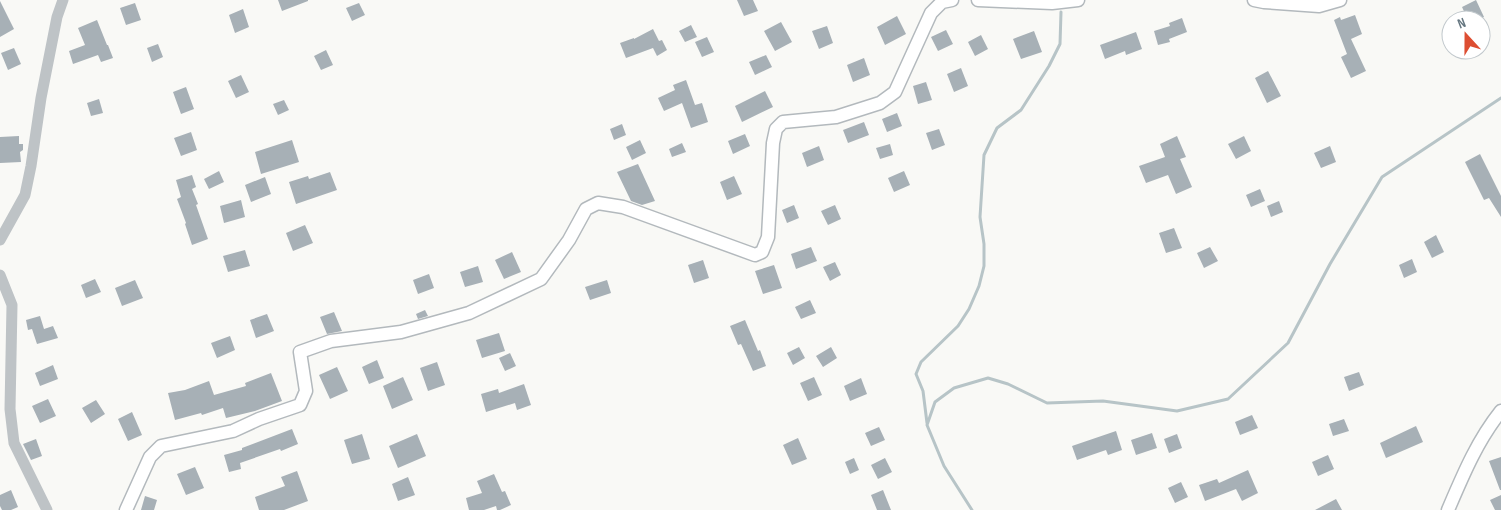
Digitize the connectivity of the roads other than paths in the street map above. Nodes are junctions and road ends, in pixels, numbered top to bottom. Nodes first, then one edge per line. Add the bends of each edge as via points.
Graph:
1 (63, 0) edge
2 (952, 0) edge
3 (978, 0) edge
4 (1078, 0) edge
5 (1254, 0) edge
6 (1340, 0) edge
7 (0, 240) edge
8 (0, 275) edge
9 (1501, 411) edge
10 (47, 510) edge
11 (126, 510) edge
12 (1448, 510) edge

1 - 7 street via 41,98 25,195
2 - 11 main road via 942,2 931,13 895,92 880,102 836,117 783,122 776,129 768,237 762,252 755,255 623,207 598,203 586,209 569,240 541,278 469,313 401,332 331,341 300,352 306,391 300,406 233,431 161,446 150,457
3 - 4 main road via 1052,3
5 - 6 main road via 1319,6
8 - 10 street via 12,305 10,409 14,443
9 - 12 main road via 1486,429

